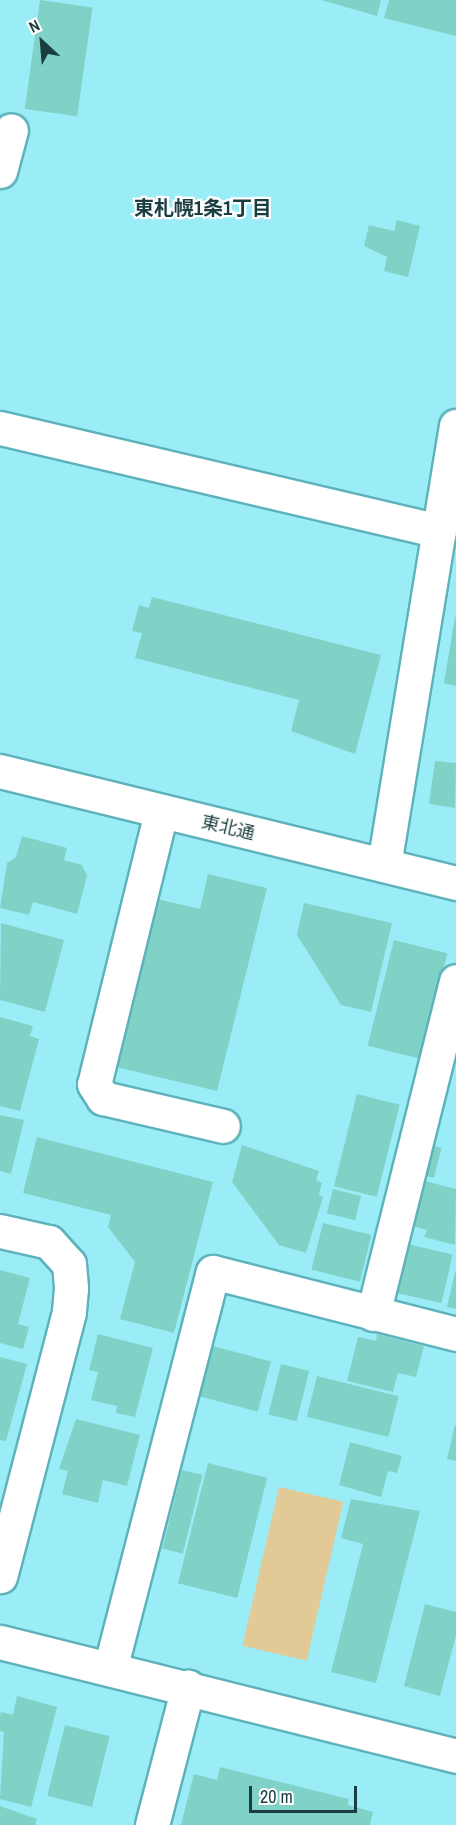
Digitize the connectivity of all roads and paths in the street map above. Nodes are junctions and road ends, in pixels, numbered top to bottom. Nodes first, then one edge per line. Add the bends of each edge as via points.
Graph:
1 (11, 130) dead end
2 (0, 171) edge
3 (456, 426) edge
4 (0, 428) edge
5 (439, 531) junction
6 (0, 773) edge
7 (161, 812) junction
8 (384, 865) junction
9 (456, 883) edge
10 (456, 981) edge
11 (223, 1126) dead end
12 (0, 1231) edge
13 (373, 1314) junction
14 (456, 1334) edge
15 (0, 1576) edge
16 (0, 1642) edge
17 (110, 1669) junction
18 (188, 1688) junction
19 (456, 1756) edge
20 (152, 1825) edge

1 - 2 street
3 - 5 street
4 - 5 street
5 - 8 street
6 - 7 street, 東北通
7 - 8 street, 東北通
7 - 11 street via 94,1084 103,1098
8 - 9 street, 東北通
10 - 13 street
12 - 15 street via 49,1242 69,1263 71,1288 69,1312
13 - 14 street
13 - 17 street via 213,1272
16 - 17 street
17 - 18 street
18 - 19 street
18 - 20 street

